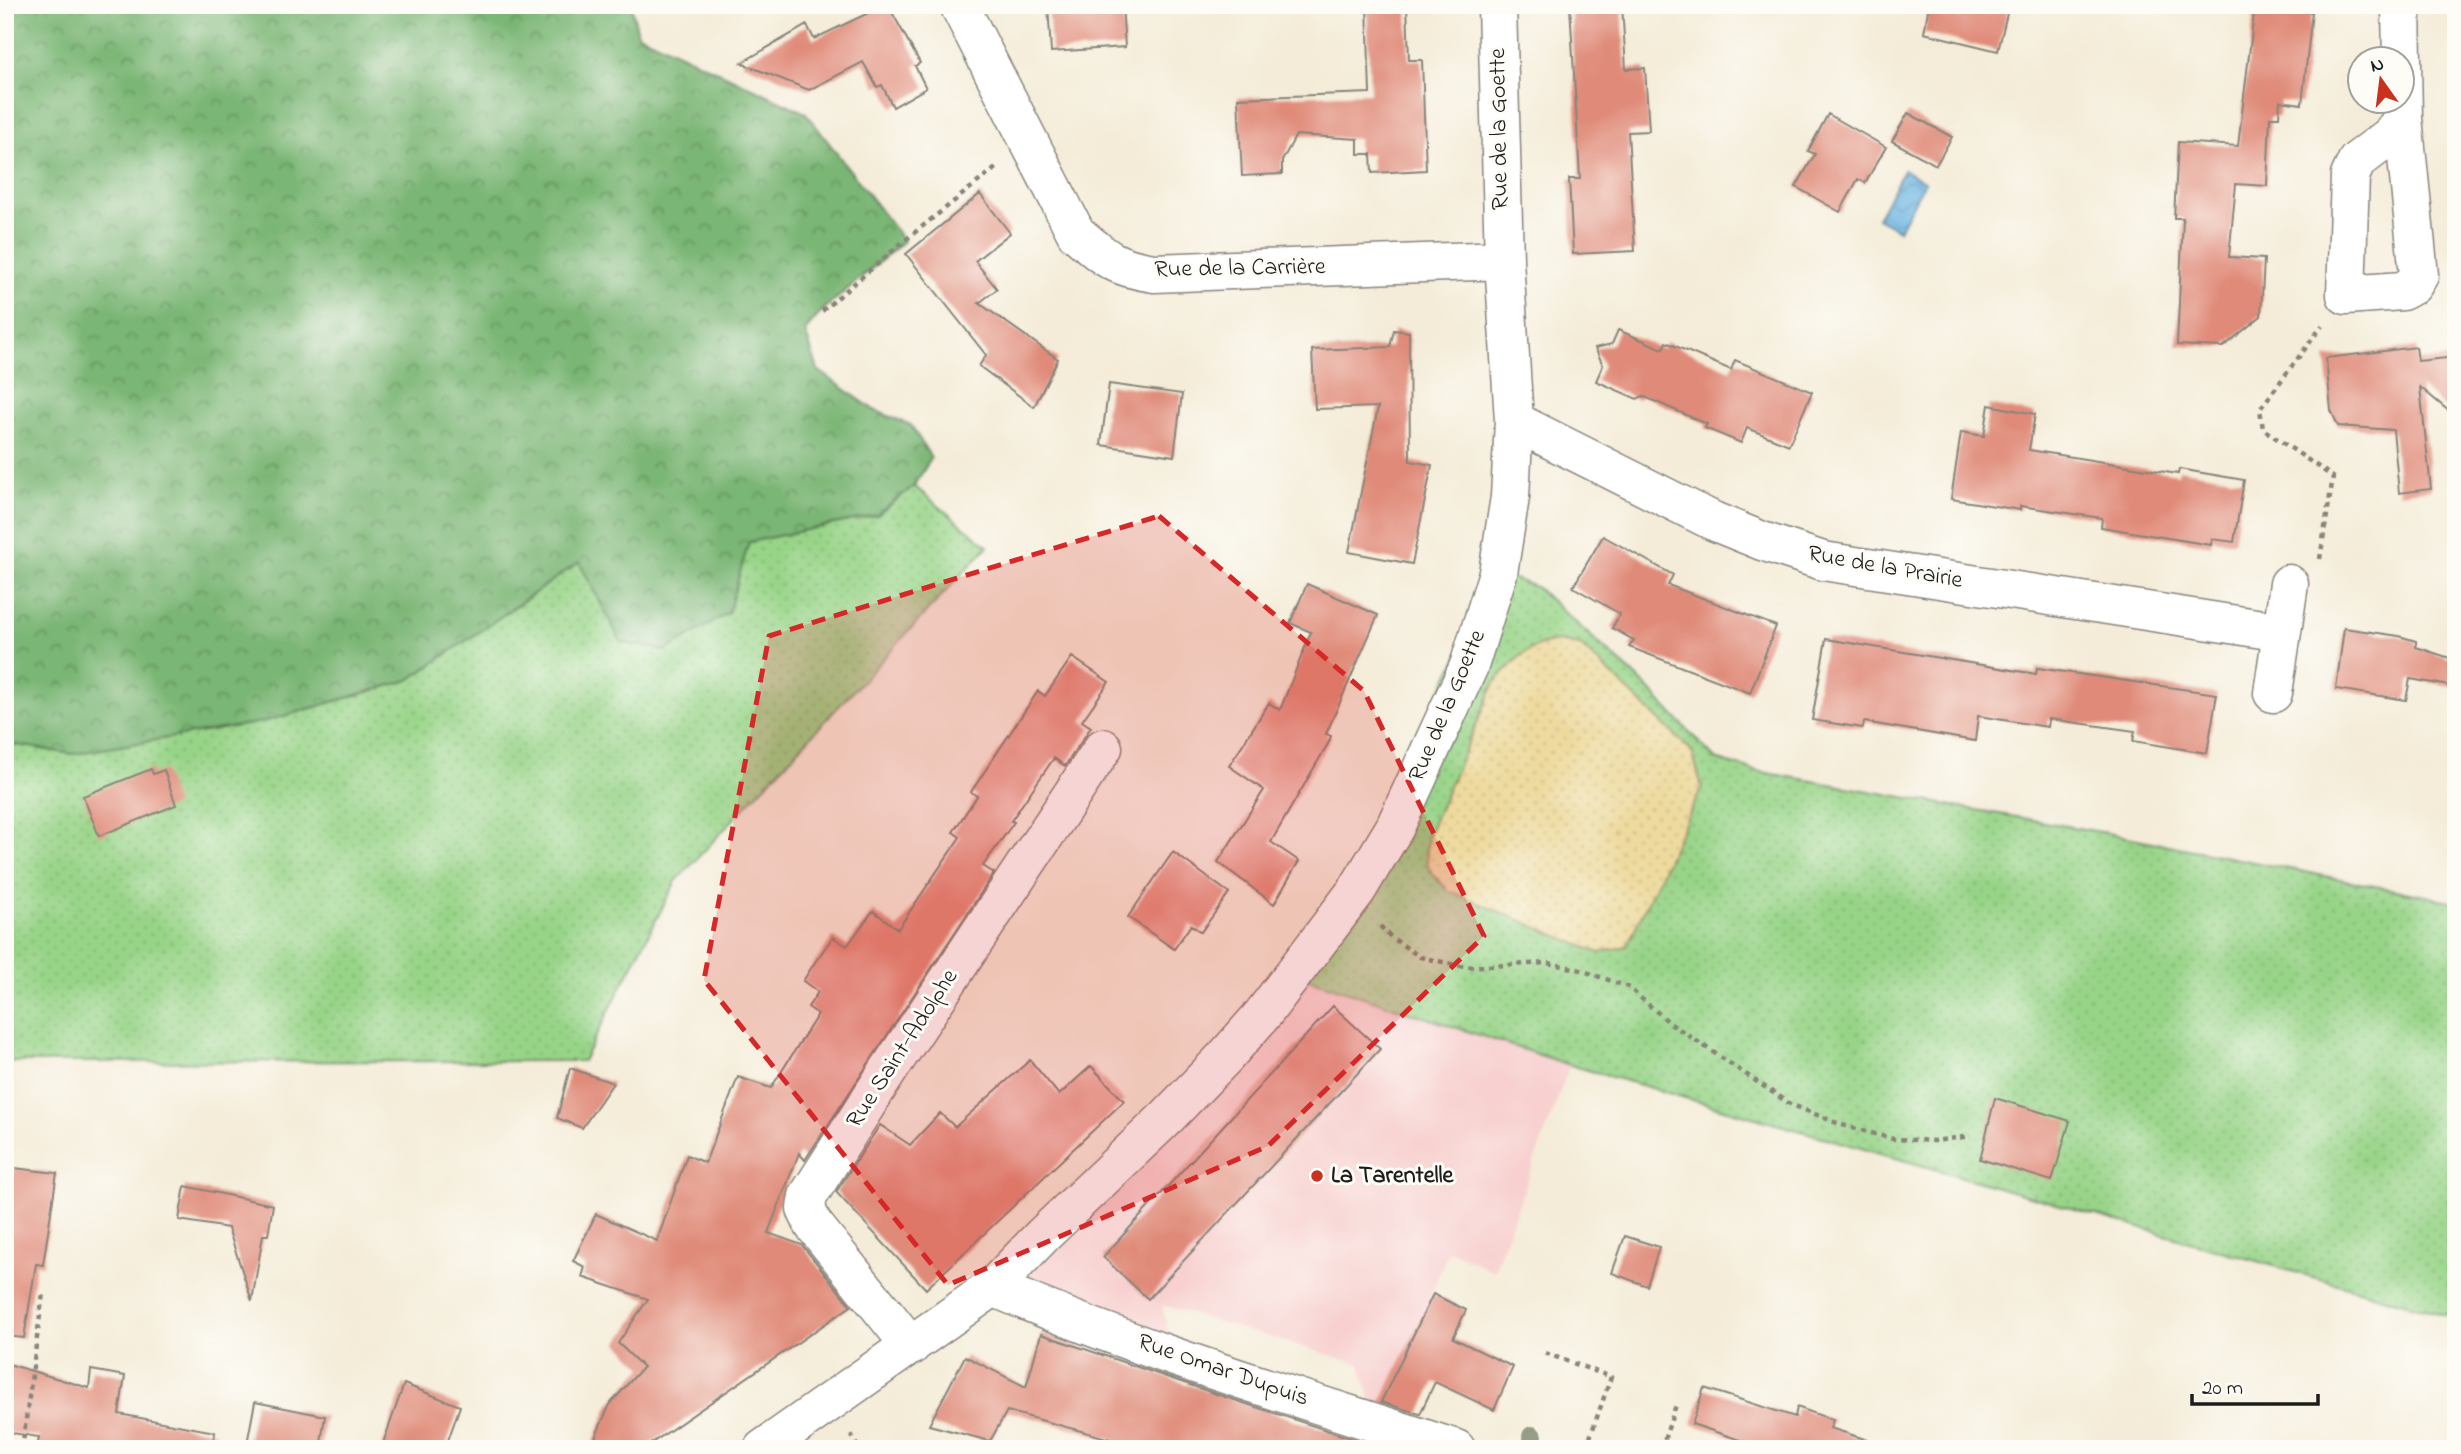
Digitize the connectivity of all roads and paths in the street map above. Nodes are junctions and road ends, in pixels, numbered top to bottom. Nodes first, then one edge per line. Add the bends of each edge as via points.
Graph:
1 (959, 5) edge
2 (1497, 5) edge
3 (2402, 5) edge
4 (2403, 118) junction
5 (1029, 142) junction
6 (1504, 260) junction
7 (2346, 295) junction
8 (822, 311) dead end
9 (1514, 421) junction
10 (2289, 584) joint
11 (2282, 632) junction
12 (2273, 693) dead end
13 (1103, 748) dead end
14 (1357, 890) junction
15 (1970, 1136) dead end
16 (993, 1287) junction
17 (43, 1293) dead end
18 (911, 1346) junction
19 (1545, 1353) dead end
20 (1676, 1405) dead end
21 (22, 1449) edge
22 (764, 1449) edge
23 (1456, 1449) edge
24 (1586, 1449) edge
25 (1661, 1449) edge

1 - 5 street, Rue de la Carrière
2 - 6 street, Rue de la Goette
3 - 4 street
4 - 7 street via 2390,136 2357,161 2350,176
4 - 7 street via 2419,275 2402,291
5 - 6 street, Rue de la Carrière via 1076,233 1106,259 1129,269 1154,273
5 - 8 path
6 - 9 street, Rue de la Goette
7 - 10 path via 2260,409 2263,429 2333,477 2318,568
9 - 11 street, Rue de la Prairie via 1713,521 1823,561
9 - 14 street, Rue de la Goette via 1510,497 1498,573 1469,666 1395,827
10 - 11 street
11 - 12 street
13 - 18 street, Rue Saint-Adolphe via 807,1196 806,1209 813,1224
14 - 15 path via 1371,917 1420,957 1465,967 1548,963 1608,978 1628,986 1670,1023 1790,1104 1893,1139
14 - 16 street, Rue de la Goette via 1226,1056
16 - 18 street
16 - 23 street, Rue Omar Dupuis via 1172,1356
17 - 21 path
18 - 22 street
19 - 24 path via 1611,1377
20 - 25 path

